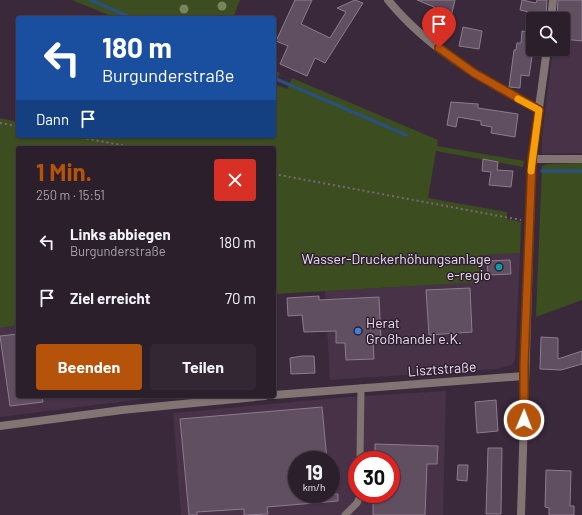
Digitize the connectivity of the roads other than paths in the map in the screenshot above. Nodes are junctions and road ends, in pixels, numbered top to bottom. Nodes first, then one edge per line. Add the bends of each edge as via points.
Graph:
1 (388, 0) edge
2 (553, 0) edge
3 (552, 12) edge
4 (546, 56) edge
5 (539, 110) junction
6 (532, 159) junction
7 (582, 159) edge
8 (524, 376) junction
9 (361, 388) junction
10 (276, 395) edge
11 (245, 398) edge
12 (0, 426) edge
13 (360, 451) edge
14 (357, 503) edge
15 (345, 515) edge
16 (521, 515) edge

1 - 5 street via 413,26 457,62
2 - 3 street
4 - 5 street
5 - 6 street
6 - 7 street
6 - 8 street
8 - 9 street, Lisztstraße
8 - 16 street
9 - 10 street, Lisztstraße
9 - 13 lane
11 - 12 street via 122,410
14 - 15 lane

